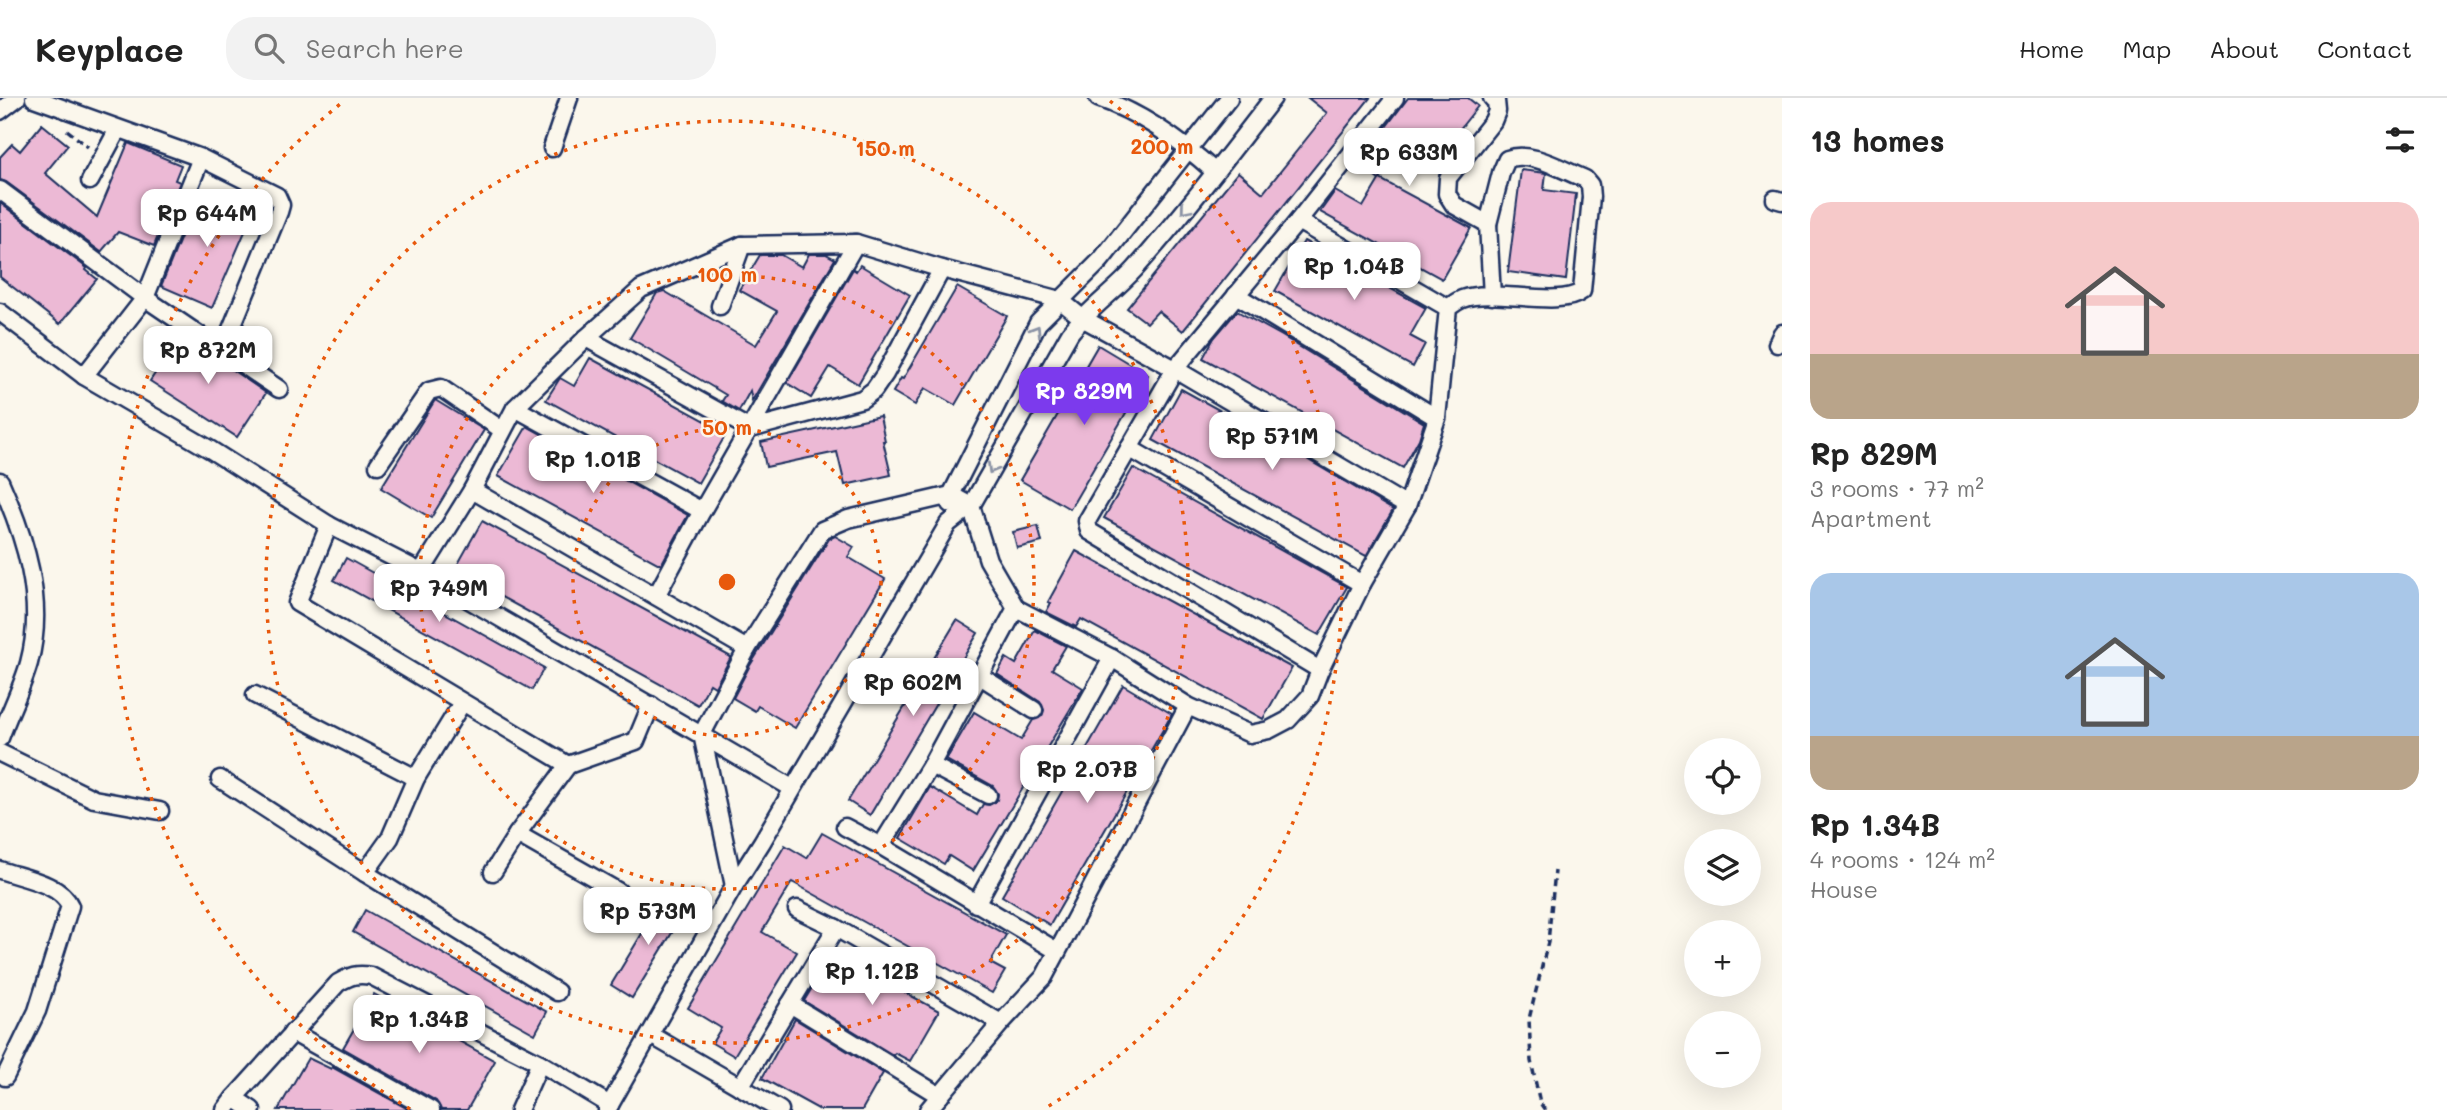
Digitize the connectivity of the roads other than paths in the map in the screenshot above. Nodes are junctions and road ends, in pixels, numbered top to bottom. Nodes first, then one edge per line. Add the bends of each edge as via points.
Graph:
1 (18, 98) edge
2 (34, 98) edge
3 (569, 98) edge
4 (1098, 98) edge
5 (1229, 98) edge
6 (1273, 98) edge
7 (1395, 98) edge
8 (1493, 98) edge
9 (0, 111) edge
10 (118, 129) junction
11 (552, 148) dead end
12 (1190, 149) junction
13 (201, 158) junction
14 (1216, 172) junction
15 (90, 181) dead end
16 (0, 190) edge
17 (1298, 221) junction
18 (1488, 223) junction
19 (856, 243) junction
20 (742, 245) junction
21 (942, 269) junction
22 (1236, 295) junction
23 (1492, 296) junction
24 (145, 298) junction
25 (1060, 300) junction
26 (720, 306) dead end
27 (1448, 308) junction
28 (0, 312) edge
29 (1082, 318) junction
30 (586, 338) junction
31 (222, 351) junction
32 (1175, 369) junction
33 (84, 376) junction
34 (279, 389) dead end
35 (515, 408) junction
36 (1437, 418) junction
37 (750, 429) junction
38 (502, 430) junction
39 (1129, 448) junction
40 (378, 465) dead end
41 (0, 481) edge
42 (472, 490) junction
43 (951, 495) junction
44 (971, 506) junction
45 (1407, 506) junction
46 (702, 511) junction
47 (948, 524) junction
48 (329, 526) junction
49 (421, 572) junction
50 (1362, 584) junction
51 (656, 596) junction
52 (1016, 608) junction
53 (747, 649) junction
54 (1112, 658) junction
55 (1320, 670) junction
56 (981, 676) junction
57 (255, 695) dead end
58 (462, 703) junction
59 (651, 705) junction
60 (1188, 706) junction
61 (1034, 710) dead end
62 (702, 734) junction
63 (0, 738) edge
64 (0, 753) edge
65 (568, 765) junction
66 (931, 765) junction
67 (416, 778) junction
68 (220, 779) dead end
69 (792, 788) junction
70 (988, 795) dead end
71 (160, 811) dead end
72 (845, 827) dead end
73 (517, 834) junction
74 (881, 846) junction
75 (0, 870) edge
76 (493, 872) dead end
77 (365, 873) junction
78 (734, 886) junction
79 (619, 892) dead end
80 (976, 904) junction
81 (797, 909) dead end
82 (836, 928) junction
83 (1057, 951) junction
84 (557, 992) dead end
85 (790, 1004) junction
86 (1001, 1023) junction
87 (292, 1032) junction
88 (651, 1035) junction
89 (540, 1063) junction
90 (5, 1077) dead end
91 (740, 1087) junction
92 (940, 1096) junction
93 (229, 1104) edge
94 (609, 1108) edge
95 (251, 1110) edge
96 (431, 1110) edge
97 (519, 1110) edge
98 (780, 1110) edge
99 (928, 1110) edge

1 - 9 street
2 - 10 street
3 - 11 street
4 - 12 street
5 - 12 street
6 - 14 street
7 - 17 street
8 - 18 street via 1497,111 1493,121 1448,178 1447,194 1454,205
10 - 13 street
10 - 15 street
12 - 14 street
12 - 25 street via 1101,260
13 - 24 street
13 - 31 street via 277,196 281,205
14 -> 29 street via 1133,271
16 - 24 street
17 - 22 street
17 - 27 street
18 - 23 street
18 - 23 street via 1507,159 1531,157 1590,185 1582,291 1568,298
19 - 20 street
19 - 21 street
19 - 37 street
20 - 26 street
20 - 30 street via 641,289
21 - 25 street
21 - 37 street via 874,390 862,399
22 - 32 street
22 - 36 street
23 - 27 street via 1461,299
24 - 31 street
24 - 33 street
25 - 29 street
43 -> 25 street via 1038,323
27 - 36 street
28 - 33 street
29 - 32 street
29 -> 44 street
30 - 35 street
30 - 37 street
31 - 34 street
32 - 39 street
32 - 45 street
33 - 48 street
35 - 38 street
35 - 46 street
36 - 45 street
37 - 46 street
38 - 40 street via 435,388
38 - 42 street
39 - 50 street
39 - 55 street via 1087,521 1089,531
41 - 63 street via 20,526 32,578 35,632 29,663
42 - 49 street
42 - 51 street
43 - 44 street
43 - 47 street
43 - 53 street via 848,519 822,530
44 - 47 street
44 - 52 street via 988,560
45 - 50 street
46 - 51 street
47 - 69 street
48 - 49 street
48 - 58 street via 297,603
49 - 59 street
50 - 55 street
51 - 53 street
52 - 54 street
52 - 56 street
53 - 62 street
54 - 60 street
54 - 80 street
55 - 60 street via 1310,696 1288,720 1269,730 1250,734
56 - 61 street
56 - 66 street
57 - 67 street
58 - 65 street
58 - 67 street
59 - 62 street
59 - 65 street via 636,741
60 - 83 street
62 - 69 street
62 - 78 street
64 - 71 street via 94,799
65 - 73 street
66 - 70 street
66 - 74 street
67 - 77 street via 390,838
68 - 77 street
69 - 78 street
72 - 74 street
73 - 76 street
73 - 79 street
74 - 80 street
75 - 90 street via 57,890 70,906 37,1011
77 - 84 street
78 - 88 street
80 - 83 street
81 - 82 street
82 - 85 street
82 - 86 street
83 - 86 street via 1044,977
85 - 91 street
85 - 92 street
86 - 92 street
87 - 89 street via 338,983 361,974
87 - 93 street
87 - 96 street
88 - 91 street
88 - 94 street
89 - 94 street
89 - 97 street
91 - 98 street
92 - 99 street
93 - 95 street

